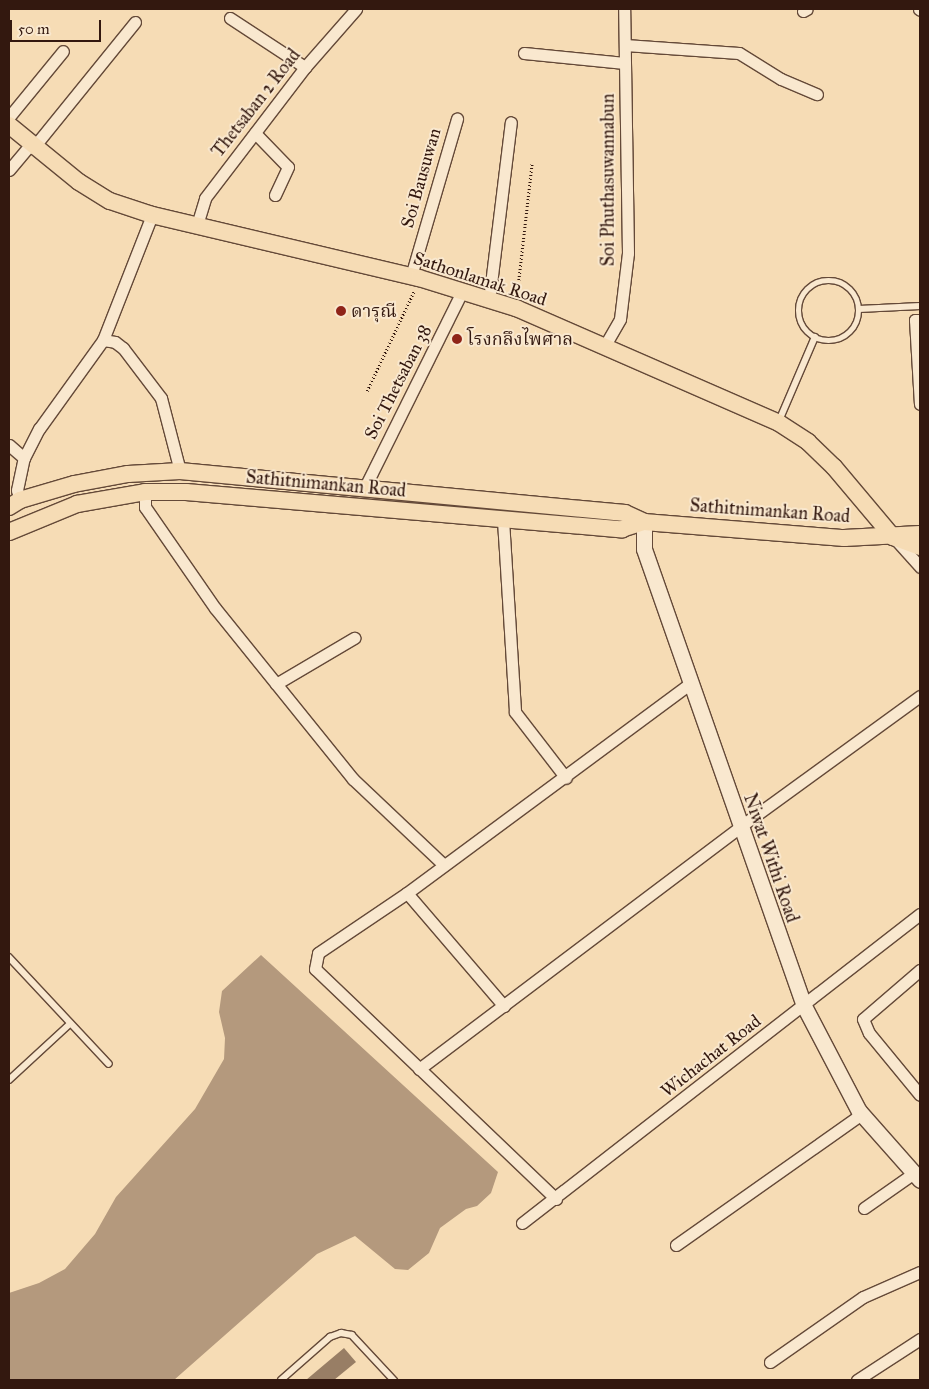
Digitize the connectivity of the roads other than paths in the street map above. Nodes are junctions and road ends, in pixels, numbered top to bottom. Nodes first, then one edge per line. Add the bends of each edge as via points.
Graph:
1 (356, 9) edge
2 (624, 9) edge
3 (230, 18) dead end
4 (135, 22) dead end
5 (625, 44) junction
6 (63, 51) dead end
7 (524, 53) dead end
8 (625, 63) junction
9 (305, 67) junction
10 (818, 94) dead end
11 (9, 116) edge
12 (457, 119) dead end
13 (511, 122) dead end
14 (9, 125) edge
15 (255, 133) junction
16 (31, 146) junction
17 (9, 170) edge
18 (275, 196) dead end
19 (152, 215) junction
20 (197, 225) junction
21 (415, 277) junction
22 (462, 292) junction
23 (489, 300) junction
24 (920, 306) edge
25 (859, 308) junction
26 (920, 320) edge
27 (816, 337) junction
28 (103, 340) junction
29 (604, 347) junction
30 (920, 404) edge
31 (778, 423) junction
32 (9, 445) edge
33 (24, 458) junction
34 (180, 471) junction
35 (364, 487) junction
36 (145, 492) junction
37 (14, 503) edge
38 (503, 520) junction
39 (644, 522) junction
40 (9, 532) edge
41 (920, 534) edge
42 (893, 537) junction
43 (920, 547) edge
44 (920, 567) edge
45 (354, 638) dead end
46 (691, 683) junction
47 (276, 684) junction
48 (920, 696) edge
49 (566, 778) junction
50 (741, 826) junction
51 (444, 865) junction
52 (407, 894) junction
53 (920, 914) edge
54 (9, 957) edge
55 (920, 970) edge
56 (504, 1006) junction
57 (804, 1006) junction
58 (70, 1024) junction
59 (109, 1064) dead end
60 (419, 1070) junction
61 (9, 1080) edge
62 (920, 1095) edge
63 (862, 1114) junction
64 (917, 1176) edge
65 (556, 1198) junction
66 (864, 1208) dead end
67 (522, 1223) dead end
68 (676, 1245) dead end
69 (920, 1272) edge
70 (920, 1339) edge
71 (770, 1362) dead end
72 (281, 1380) edge
73 (394, 1380) edge
74 (857, 1380) edge

1 - 9 street, Thetsaban 2 Road
2 - 5 street, Soi Phuthasuwannabun
3 - 9 street
4 - 16 street
5 - 8 street, Soi Phuthasuwannabun
5 - 10 street via 740,53 781,79
6 - 11 street
7 - 8 street
8 - 29 street, Soi Phuthasuwannabun via 628,253 620,319
9 - 15 street, Thetsaban 2 Road
12 - 21 street, Soi Bausuwan
13 - 23 street
14 - 16 main road, Sathonlamak Road
15 - 18 street via 288,167
15 - 20 street, Thetsaban 2 Road via 205,198
16 - 17 street
16 - 19 main road, Sathonlamak Road via 110,201
19 - 20 main road, Sathonlamak Road
19 - 28 street
20 - 21 main road, Sathonlamak Road
21 - 22 main road, Sathonlamak Road
22 - 23 main road, Sathonlamak Road
22 - 35 street, Soi Thetsaban 38
23 - 29 main road, Sathonlamak Road via 516,308
24 - 25 lane
25 - 27 lane via 858,318 848,334 829,341
25 - 27 lane via 857,299 845,284 826,280 817,283 802,297 799,307 803,327
26 - 30 street via 915,320
27 - 31 lane
28 - 33 street via 39,429
28 - 34 street via 124,348 161,398
29 - 31 main road, Sathonlamak Road
31 - 42 main road, Sathonlamak Road via 808,442 834,467
32 - 33 street
33 - 37 street
34 - 35 main road, Sathitnimankan Road
34 - 37 main road, Sathitnimankan Road via 128,474 74,484
35 - 39 main road, Sathitnimankan Road via 624,513
36 - 38 main road, Sathitnimankan Road via 186,492
36 - 40 main road, Sathitnimankan Road via 77,504
36 - 47 street via 145,507 180,560
38 - 39 main road, Sathitnimankan Road via 622,529
38 - 49 street via 515,712
39 - 42 main road, Sathitnimankan Road via 844,538
39 - 46 main road, Niwat Withi Road via 644,549
41 - 42 main road, Sathitnimankan Road
42 - 43 main road, Sathitnimankan Road
42 - 44 street, Sathonlamak Road
45 - 47 street
46 - 49 street
46 - 50 main road, Niwat Withi Road
47 - 51 street via 353,779
48 - 50 street
49 - 51 street
50 - 56 street
50 - 57 main road, Niwat Withi Road
51 - 52 street
52 - 56 street
52 - 60 street via 318,953 315,969
53 - 57 street, Wichachat Road
54 - 58 lane
55 - 62 street via 863,1019 869,1033
56 - 60 street
57 - 63 main road, Niwat Withi Road
57 - 65 street, Wichachat Road
58 - 59 lane
58 - 61 lane
60 - 65 street
63 - 64 main road, Niwat Withi Road
63 - 68 street
64 - 66 street
65 - 67 street, Wichachat Road
69 - 71 street via 863,1298
70 - 74 street
72 - 73 lane via 330,1338 341,1333 352,1335

